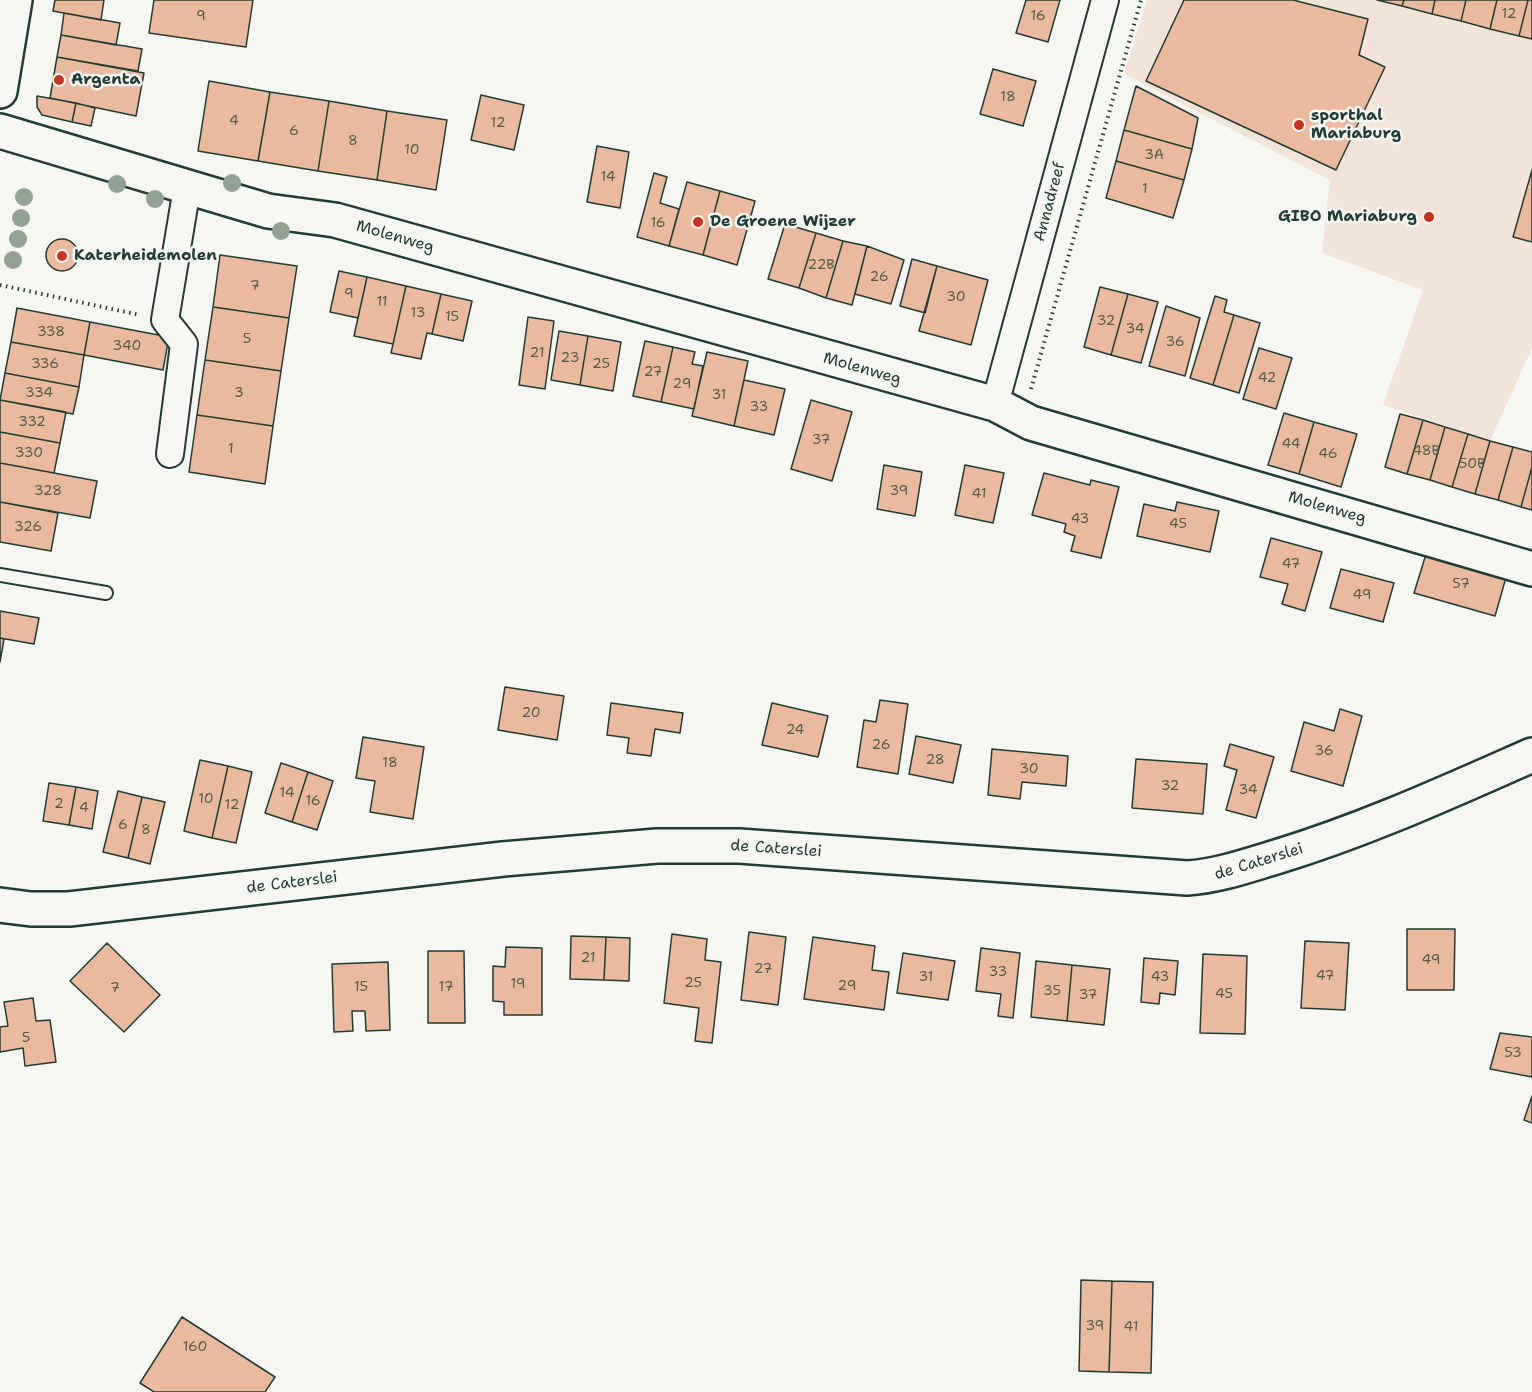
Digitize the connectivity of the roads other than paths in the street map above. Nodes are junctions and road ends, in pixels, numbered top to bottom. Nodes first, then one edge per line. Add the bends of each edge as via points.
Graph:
1 (15, 0) edge
2 (1106, 0) edge
3 (0, 91) edge
4 (0, 131) edge
5 (187, 188) junction
6 (1009, 412) junction
7 (170, 454) dead end
8 (1532, 569) edge
9 (0, 575) edge
10 (106, 593) dead end
11 (1532, 755) edge
12 (0, 905) edge

1 - 3 street
2 - 6 street, Annadreef
4 - 5 street, Molenweg
5 - 6 street, Molenweg via 268,211 334,220
5 - 7 street via 165,320 184,344
6 - 8 street, Molenweg
9 - 10 lane
11 - 12 street, de Caterslei via 1384,820 1210,877 739,846 657,846 503,859 81,908

